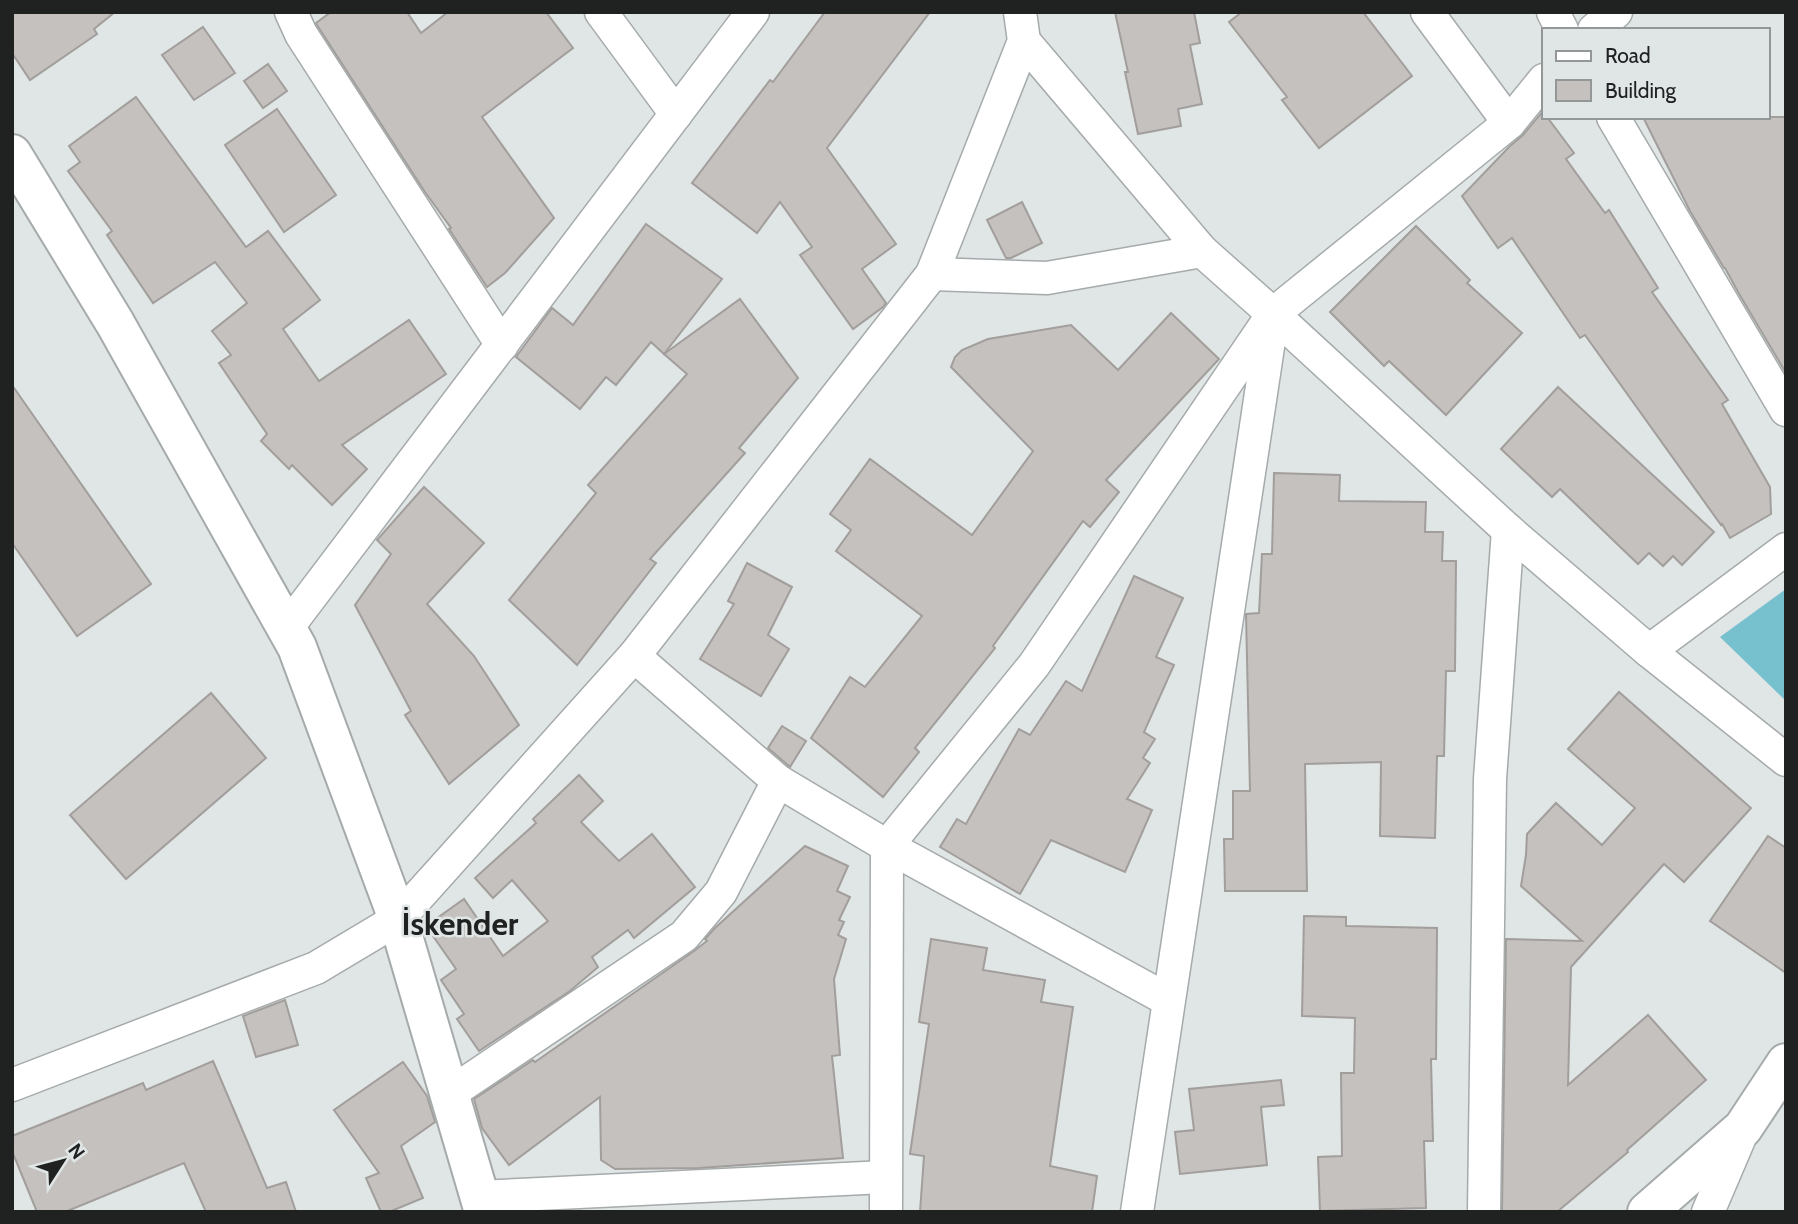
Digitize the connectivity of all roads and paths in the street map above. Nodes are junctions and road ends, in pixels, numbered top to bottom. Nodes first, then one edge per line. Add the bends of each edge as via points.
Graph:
1 (291, 12) edge
2 (601, 12) edge
3 (753, 12) edge
4 (1427, 12) edge
5 (1553, 12) edge
6 (1616, 12) edge
7 (1022, 27) edge
8 (1561, 28) edge
9 (1596, 28) edge
10 (1542, 82) edge
11 (676, 114) junction
12 (1614, 119) edge
13 (1509, 123) junction
14 (12, 154) edge
15 (1202, 251) junction
16 (932, 274) junction
17 (1273, 314) junction
18 (502, 345) junction
19 (1786, 410) edge
20 (1508, 530) junction
21 (1786, 549) edge
22 (287, 628) junction
23 (1649, 650) junction
24 (634, 656) junction
25 (1786, 760) edge
26 (778, 781) junction
27 (887, 846) junction
28 (398, 919) junction
29 (1168, 1000) junction
30 (1786, 1063) edge
31 (12, 1085) edge
32 (449, 1094) junction
33 (1743, 1128) junction
34 (885, 1177) junction
35 (481, 1207) edge
36 (886, 1212) edge
37 (1137, 1212) edge
38 (1483, 1212) edge
39 (1647, 1212) edge
40 (1708, 1212) edge

1 - 18 street
2 - 11 street
3 - 11 street
4 - 13 street
5 - 8 street
6 - 9 street
7 - 15 street
7 - 16 street
10 - 13 street
11 - 18 street
12 - 19 street
13 - 17 street
14 - 22 main road via 115,323
15 - 16 street via 1047,278
15 - 17 street
16 - 24 street
17 - 20 street
17 - 27 street via 1034,665
17 - 29 street
18 - 22 street
20 - 23 street
20 - 38 street via 1490,779
21 - 23 street
22 - 28 main road
23 - 25 street
24 - 26 street
24 - 28 street
26 - 27 street
26 - 32 street via 720,892 684,936
27 - 29 street
27 - 34 street
28 - 31 street via 316,968
28 - 32 main road
29 - 37 street
30 - 33 main road
32 - 35 main road
33 - 39 main road
33 - 40 street
34 - 35 street
34 - 36 street

